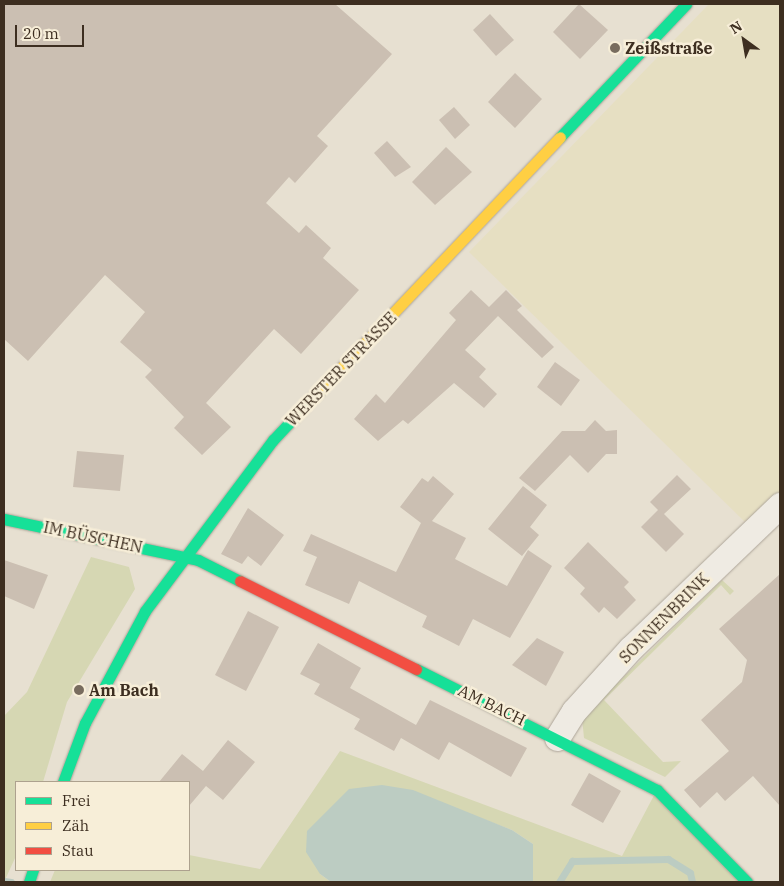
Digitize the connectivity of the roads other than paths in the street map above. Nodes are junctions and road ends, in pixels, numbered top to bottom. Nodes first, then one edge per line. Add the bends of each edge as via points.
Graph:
1 (686, 4) edge
2 (780, 505) edge
3 (4, 519) edge
4 (181, 557) junction
5 (557, 738) junction
6 (63, 781) edge
7 (747, 882) edge

1 - 4 main road, WERSTER STRASSE via 272,440
2 - 5 street, SONNENBRINK via 631,648 574,711
3 - 4 main road, IM BÜSCHEN
4 - 5 main road, AM BACH via 198,560
4 - 6 main road, WERSTER STRASSE via 105,682
5 - 7 main road, AM BACH via 657,790

